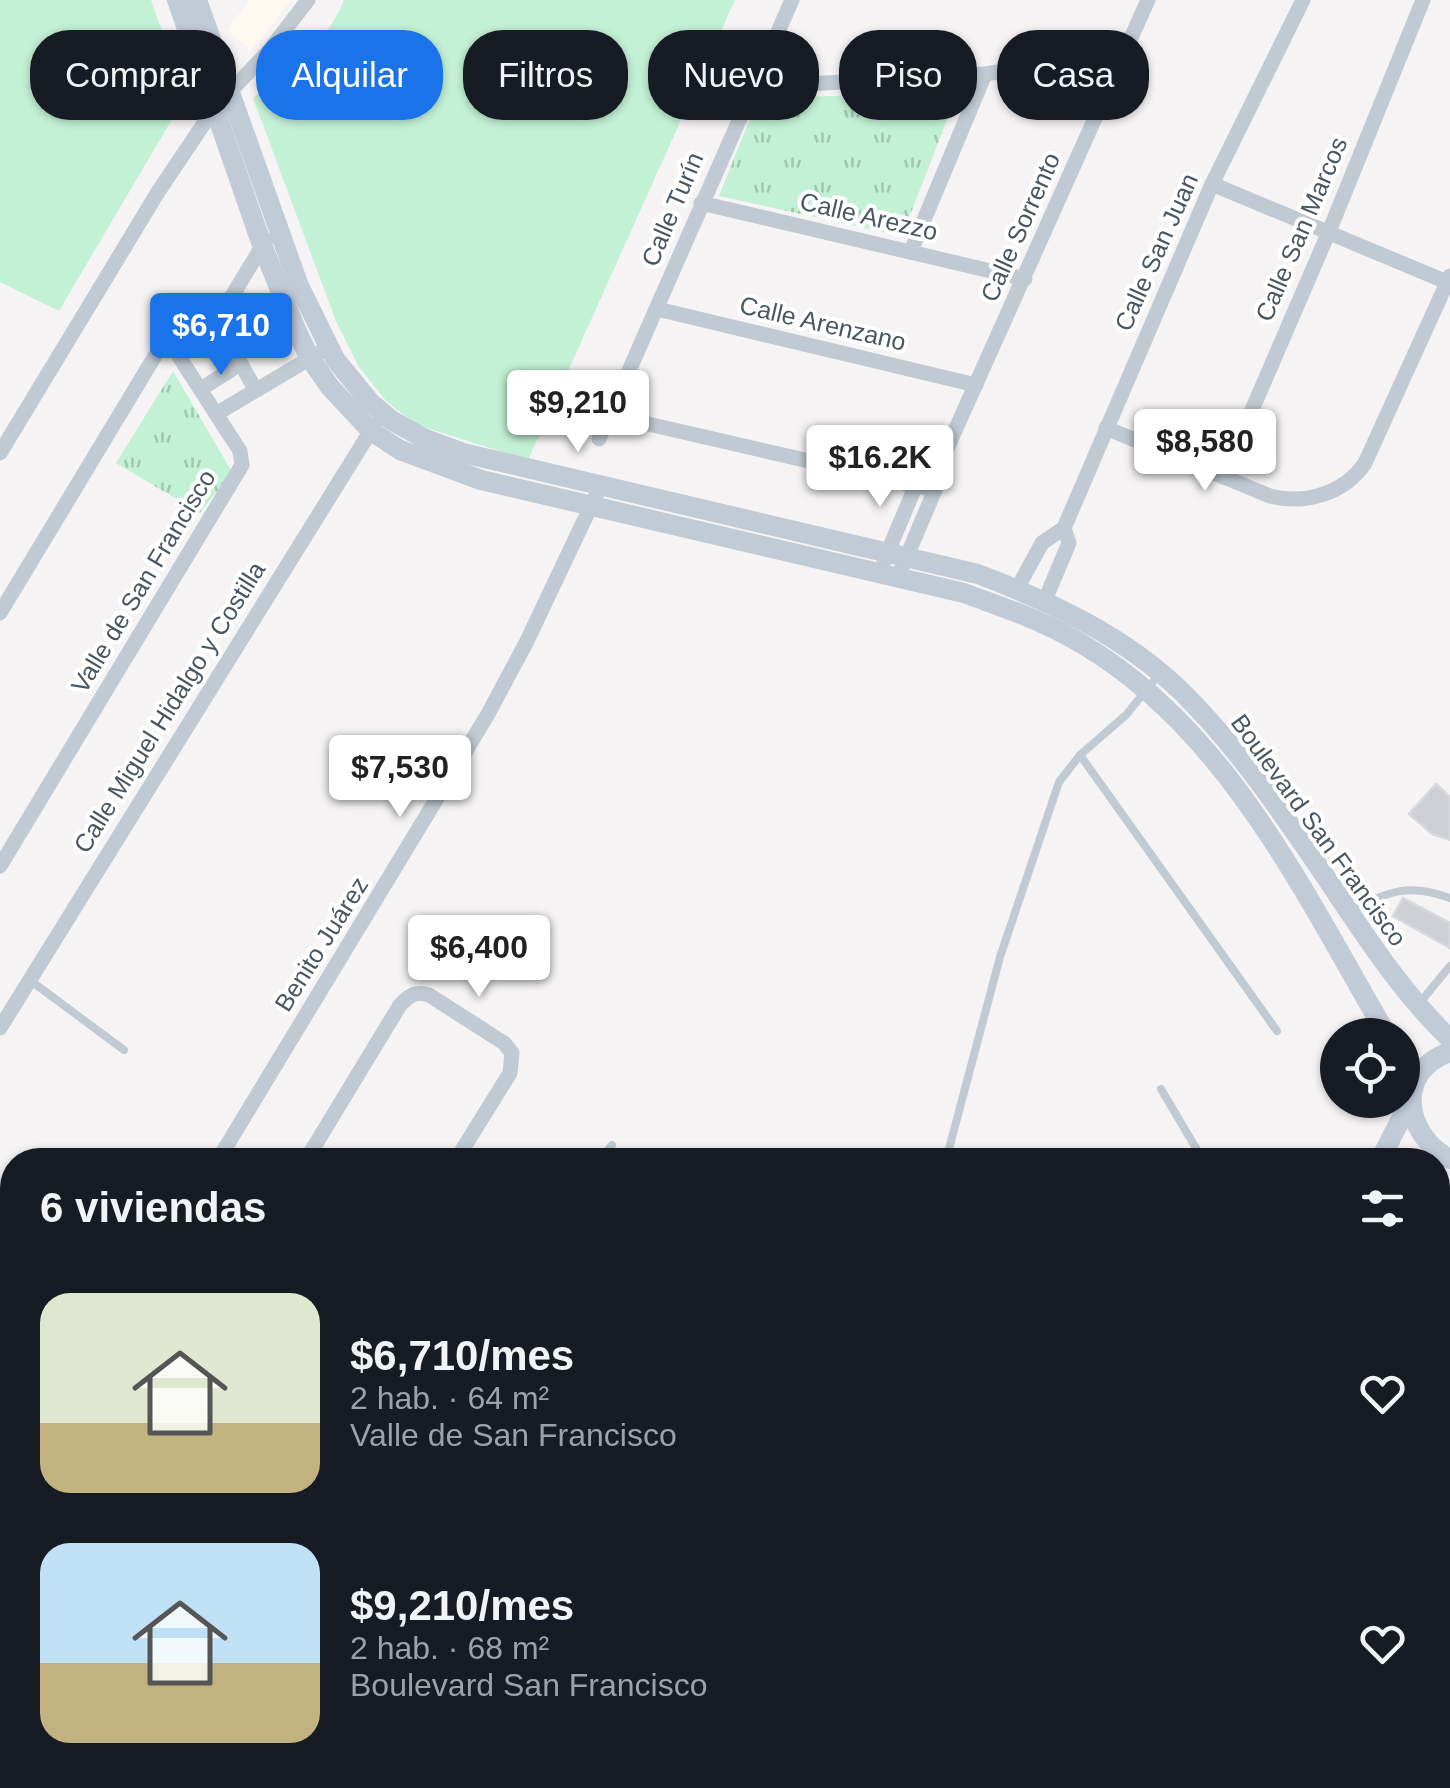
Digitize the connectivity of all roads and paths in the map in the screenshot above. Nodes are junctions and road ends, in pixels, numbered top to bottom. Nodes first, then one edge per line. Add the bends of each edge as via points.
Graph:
1 (308, 0) edge
2 (792, 0) edge
3 (1148, 0) edge
4 (1303, 0) edge
5 (1423, 0) edge
6 (190, 2) edge
7 (199, 30) edge
8 (778, 30) edge
9 (1135, 30) edge
10 (997, 72) edge
11 (985, 74) junction
12 (819, 83) edge
13 (236, 84) edge
14 (208, 120) edge
15 (228, 120) edge
16 (231, 120) edge
17 (737, 120) edge
18 (1095, 120) edge
19 (1212, 184) junction
20 (701, 203) junction
21 (279, 226) junction
22 (1328, 234) junction
23 (262, 245) junction
24 (911, 252) junction
25 (1025, 279) junction
26 (1449, 279) edge
27 (658, 309) junction
28 (328, 347) junction
29 (309, 357) junction
30 (240, 364) junction
31 (976, 385) junction
32 (201, 389) junction
33 (255, 389) junction
34 (216, 414) junction
35 (608, 415) junction
36 (377, 421) junction
37 (1106, 428) junction
38 (599, 439) dead end
39 (0, 453) edge
40 (1223, 477) junction
41 (935, 482) junction
42 (916, 485) junction
43 (600, 486) junction
44 (592, 509) junction
45 (1064, 528) junction
46 (892, 564) junction
47 (1017, 588) junction
48 (1046, 600) junction
49 (0, 612) edge
50 (1160, 673) junction
51 (1147, 691) junction
52 (1080, 755) junction
53 (0, 866) edge
54 (1450, 898) edge
55 (1349, 912) junction
56 (1450, 966) edge
57 (29, 980) junction
58 (1417, 1006) junction
59 (1377, 1018) edge
60 (0, 1028) edge
61 (1277, 1031) dead end
62 (1450, 1039) edge
63 (124, 1050) dead end
64 (1450, 1052) edge
65 (1420, 1078) edge
66 (1161, 1089) dead end
67 (1400, 1118) edge
68 (1412, 1118) edge
69 (225, 1148) edge
70 (313, 1148) edge
71 (463, 1148) edge
72 (949, 1148) edge
73 (1196, 1148) edge
74 (1386, 1148) edge
75 (1431, 1148) edge

1 - 13 street
2 - 8 street, Calle Turín
3 - 9 street, Calle Sorrento
4 - 19 street, Calle San Juan
5 - 22 street, Calle San Marcos
6 - 7 street, Boulevard San Francisco
10 - 11 street
11 - 12 street
11 - 24 street
14 - 39 street
15 - 23 street, Boulevard San Francisco
16 - 21 street, Boulevard San Francisco
17 - 20 street, Calle Turín
18 - 25 street, Calle Sorrento
19 - 22 street
19 - 37 street, Calle San Juan
20 - 24 street, Calle Arezzo
20 - 27 street, Calle Turín
21 - 23 street
21 - 28 street, Boulevard San Francisco
22 - 26 street
22 - 40 street, Calle San Marcos
23 - 29 street, Boulevard San Francisco
23 - 30 street via 223,313 222,326
24 - 25 street, Calle Arezzo
25 - 31 street, Calle Sorrento
26 - 40 street via 1355,478 1332,492 1292,499
27 - 31 street, Calle Arenzano
27 - 35 street, Calle Turín
28 - 29 street
28 - 36 street, Boulevard San Francisco
29 - 33 street
29 - 36 street, Boulevard San Francisco via 330,387
30 - 32 street
30 - 33 street
31 - 41 street, Calle Sorrento
32 - 34 street, Valle de San Francisco
32 - 49 street, Valle de San Francisco via 165,340
33 - 34 street
34 - 53 street, Valle de San Francisco via 242,465
35 - 38 street, Calle Turín
35 - 42 street
36 - 43 street, Boulevard San Francisco via 463,453
36 - 44 street, Boulevard San Francisco via 400,450 438,466
36 - 57 street, Calle Miguel Hidalgo y Costilla
37 - 40 street
37 - 45 street, Calle San Juan
41 - 42 street
41 - 46 street, Calle Sorrento
42 - 46 street
43 - 44 street, Benito Juárez
43 - 46 street, Boulevard San Francisco
44 - 46 street, Boulevard San Francisco
44 - 69 street, Benito Juárez via 488,714
45 - 47 street, Calle San Juan via 1042,543
45 - 48 street, Calle San Juan via 1069,544
46 - 47 street, Boulevard San Francisco via 978,574
46 - 51 street, Boulevard San Francisco via 1041,622
47 - 48 street, Boulevard San Francisco
48 - 50 street, Boulevard San Francisco
50 - 51 lane
50 - 55 street, Boulevard San Francisco via 1237,753
51 - 52 lane
51 - 59 street, Boulevard San Francisco via 1208,754 1267,834
52 - 61 lane
52 - 72 lane via 1058,782 1044,818
54 - 55 lane via 1424,889 1391,890
55 - 58 street, Boulevard San Francisco
56 - 58 lane
57 - 60 street, Calle Miguel Hidalgo y Costilla
57 - 63 lane
58 - 62 street, Boulevard San Francisco
64 - 65 street
66 - 73 lane
67 - 74 street
68 - 75 street
70 - 71 street via 400,1005 419,992 512,1053 510,1073

